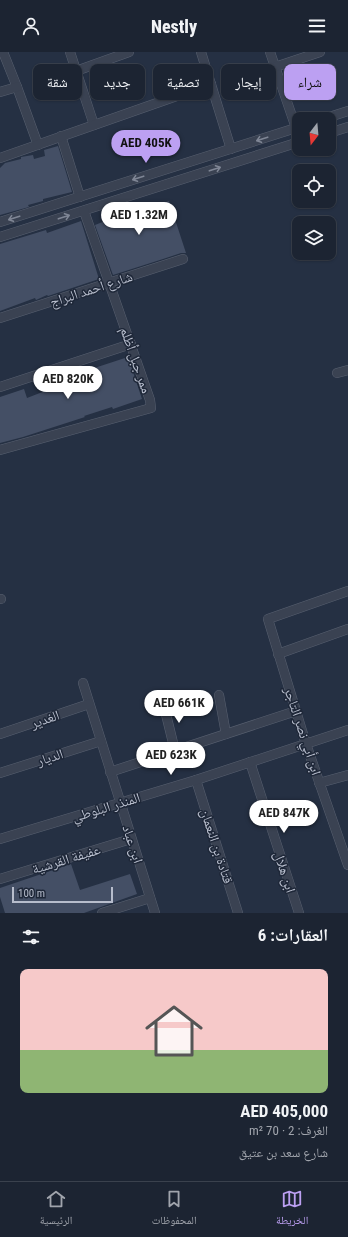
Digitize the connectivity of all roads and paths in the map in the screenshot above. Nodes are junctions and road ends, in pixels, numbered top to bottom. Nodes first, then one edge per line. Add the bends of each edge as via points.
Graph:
1 (3, 52) edge
2 (70, 52) edge
3 (129, 52) edge
4 (201, 52) edge
5 (270, 52) edge
6 (320, 52) edge
7 (74, 64) edge
8 (205, 64) edge
9 (274, 64) edge
10 (276, 67) edge
11 (82, 69) edge
12 (276, 70) edge
13 (17, 87) junction
14 (82, 89) edge
15 (213, 91) edge
16 (0, 92) edge
17 (165, 100) edge
18 (348, 111) edge
19 (292, 113) edge
20 (336, 115) edge
21 (94, 125) junction
22 (348, 127) edge
23 (292, 129) edge
24 (336, 131) edge
25 (62, 136) junction
26 (292, 144) edge
27 (38, 145) junction
28 (230, 148) junction
29 (0, 158) edge
30 (80, 197) junction
31 (84, 210) junction
32 (0, 222) edge
33 (0, 237) edge
34 (183, 259) dead end
35 (109, 283) junction
36 (0, 318) edge
37 (130, 344) junction
38 (348, 370) edge
39 (337, 373) dead end
40 (0, 388) edge
41 (0, 450) edge
42 (348, 591) edge
43 (348, 629) edge
44 (278, 654) junction
45 (83, 683) dead end
46 (219, 695) dead end
47 (163, 702) dead end
48 (89, 704) junction
49 (296, 711) junction
50 (348, 730) edge
51 (0, 734) edge
52 (226, 734) junction
53 (101, 741) junction
54 (306, 744) junction
55 (175, 751) junction
56 (250, 762) junction
57 (110, 772) junction
58 (0, 773) edge
59 (348, 775) edge
60 (196, 780) junction
61 (319, 783) junction
62 (120, 803) junction
63 (0, 839) edge
64 (131, 839) junction
65 (348, 865) edge
66 (0, 879) edge
67 (150, 898) junction
68 (102, 913) edge
69 (155, 913) edge
70 (238, 913) edge
71 (299, 913) edge

1 - 13 street
2 - 7 street
3 - 11 street
4 - 8 street
5 - 9 street
6 - 10 street
12 - 19 street
13 - 16 street
13 - 27 street
14 - 21 street
15 - 28 street
17 - 21 street
18 - 20 street
21 - 25 street
22 - 24 street
23 -> 28 street
25 - 27 street
25 - 30 street
31 -> 26 street
27 - 29 street
28 -> 30 street
30 -> 32 street
33 -> 31 street
31 - 35 street, ممر جبل أظلم
34 - 35 street, شارع أحمد البراج
35 - 36 street, شارع أحمد البراج
35 - 37 street, ممر جبل أظلم
37 - 40 street
37 - 41 street, ممر جبل أظلم via 151,408
38 - 39 street
42 - 44 street, ابن أبي نصر التاجر via 268,619
43 - 44 street
44 - 49 street, ابن أبي نصر التاجر
45 - 48 street, ابن عباد
46 - 52 street
47 - 55 street
48 - 51 street, الغدير
48 - 53 street, ابن عباد
49 - 52 street
49 - 54 street, ابن أبي نصر التاجر
50 - 54 street, المنذر البلوطي
52 - 55 street
53 - 57 street, ابن عباد
53 - 58 street, الديار
54 - 56 street, المنذر البلوطي
54 - 61 street, ابن أبي نصر التاجر
55 - 57 street
56 - 60 street, المنذر البلوطي
56 - 71 street, ابن هلال
57 - 62 street, ابن عباد
59 - 61 street
60 - 62 street, المنذر البلوطي
60 - 70 street, قتادة بن النعمان
61 - 65 street, ابن أبي نصر التاجر
62 - 63 street, المنذر البلوطي
62 - 64 street, ابن عباد
64 - 66 street, عفيفة القرشية
64 - 67 street, ابن عباد
67 - 68 street
67 - 69 street, ابن عباد

